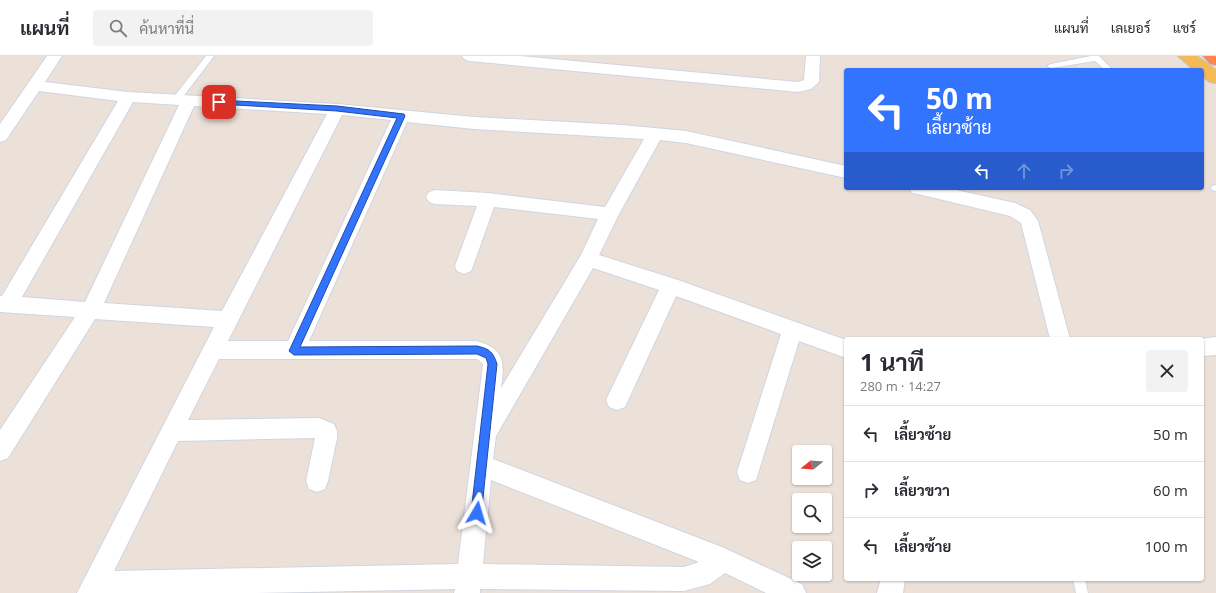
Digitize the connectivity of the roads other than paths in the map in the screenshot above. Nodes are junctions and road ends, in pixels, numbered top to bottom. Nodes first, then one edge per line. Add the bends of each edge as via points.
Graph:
1 (55, 56) edge
2 (210, 56) edge
3 (469, 56) edge
4 (813, 56) edge
5 (1186, 56) edge
6 (1210, 56) edge
7 (1096, 57) edge
8 (1216, 60) edge
9 (1051, 66) dead end
10 (1107, 68) edge
11 (1198, 68) edge
12 (1202, 68) edge
13 (1204, 69) edge
14 (1204, 74) edge
15 (1216, 78) edge
16 (1216, 84) edge
17 (35, 86) junction
18 (128, 97) junction
19 (183, 100) junction
20 (337, 109) junction
21 (401, 116) junction
22 (655, 134) junction
23 (0, 136) edge
24 (844, 172) edge
25 (927, 190) edge
26 (435, 197) dead end
27 (488, 200) junction
28 (610, 214) junction
29 (588, 259) junction
30 (464, 266) dead end
31 (671, 286) junction
32 (4, 304) edge
33 (91, 309) junction
34 (228, 320) junction
35 (792, 330) junction
36 (1059, 337) edge
37 (1216, 346) edge
38 (1204, 347) edge
39 (844, 348) edge
40 (214, 350) junction
41 (294, 351) junction
42 (618, 400) dead end
43 (172, 431) junction
44 (486, 434) junction
45 (0, 450) edge
46 (483, 466) junction
47 (748, 472) dead end
48 (317, 481) dead end
49 (722, 559) junction
50 (893, 581) edge
51 (1079, 581) edge
52 (468, 584) edge
53 (93, 588) edge
54 (793, 593) edge
55 (890, 593) edge
56 (1082, 593) edge

1 - 17 street
2 - 19 lane
3 - 4 street via 798,87 811,82
5 - 11 street
5 - 12 main road
6 - 8 highway
7 - 9 lane
7 - 10 lane
13 - 15 main road
14 - 16 street
17 - 18 street
17 - 23 street
18 - 19 street
18 - 32 street
19 - 20 street
19 - 33 street
20 - 21 street
20 - 34 street
21 - 22 street
21 - 41 street
22 - 24 street via 686,137
22 - 28 street
25 - 36 street via 1004,207 1024,215 1029,222
26 - 27 street
27 - 28 street
27 - 30 street
28 - 29 street
29 - 31 street
29 - 44 street
31 - 35 street
31 - 42 street
32 - 33 street
33 - 34 street
33 - 45 street
34 - 40 street
35 - 39 street
35 - 47 street
37 - 38 street
40 - 41 street
40 - 43 street
41 - 44 street via 486,352 493,364
43 - 48 street via 319,428 326,431 326,438
43 - 53 street
44 - 46 street
46 - 49 street
46 - 52 street
49 - 52 street via 710,571 698,577 684,579
49 - 54 street
50 - 55 street
51 - 56 lane
52 - 53 street

